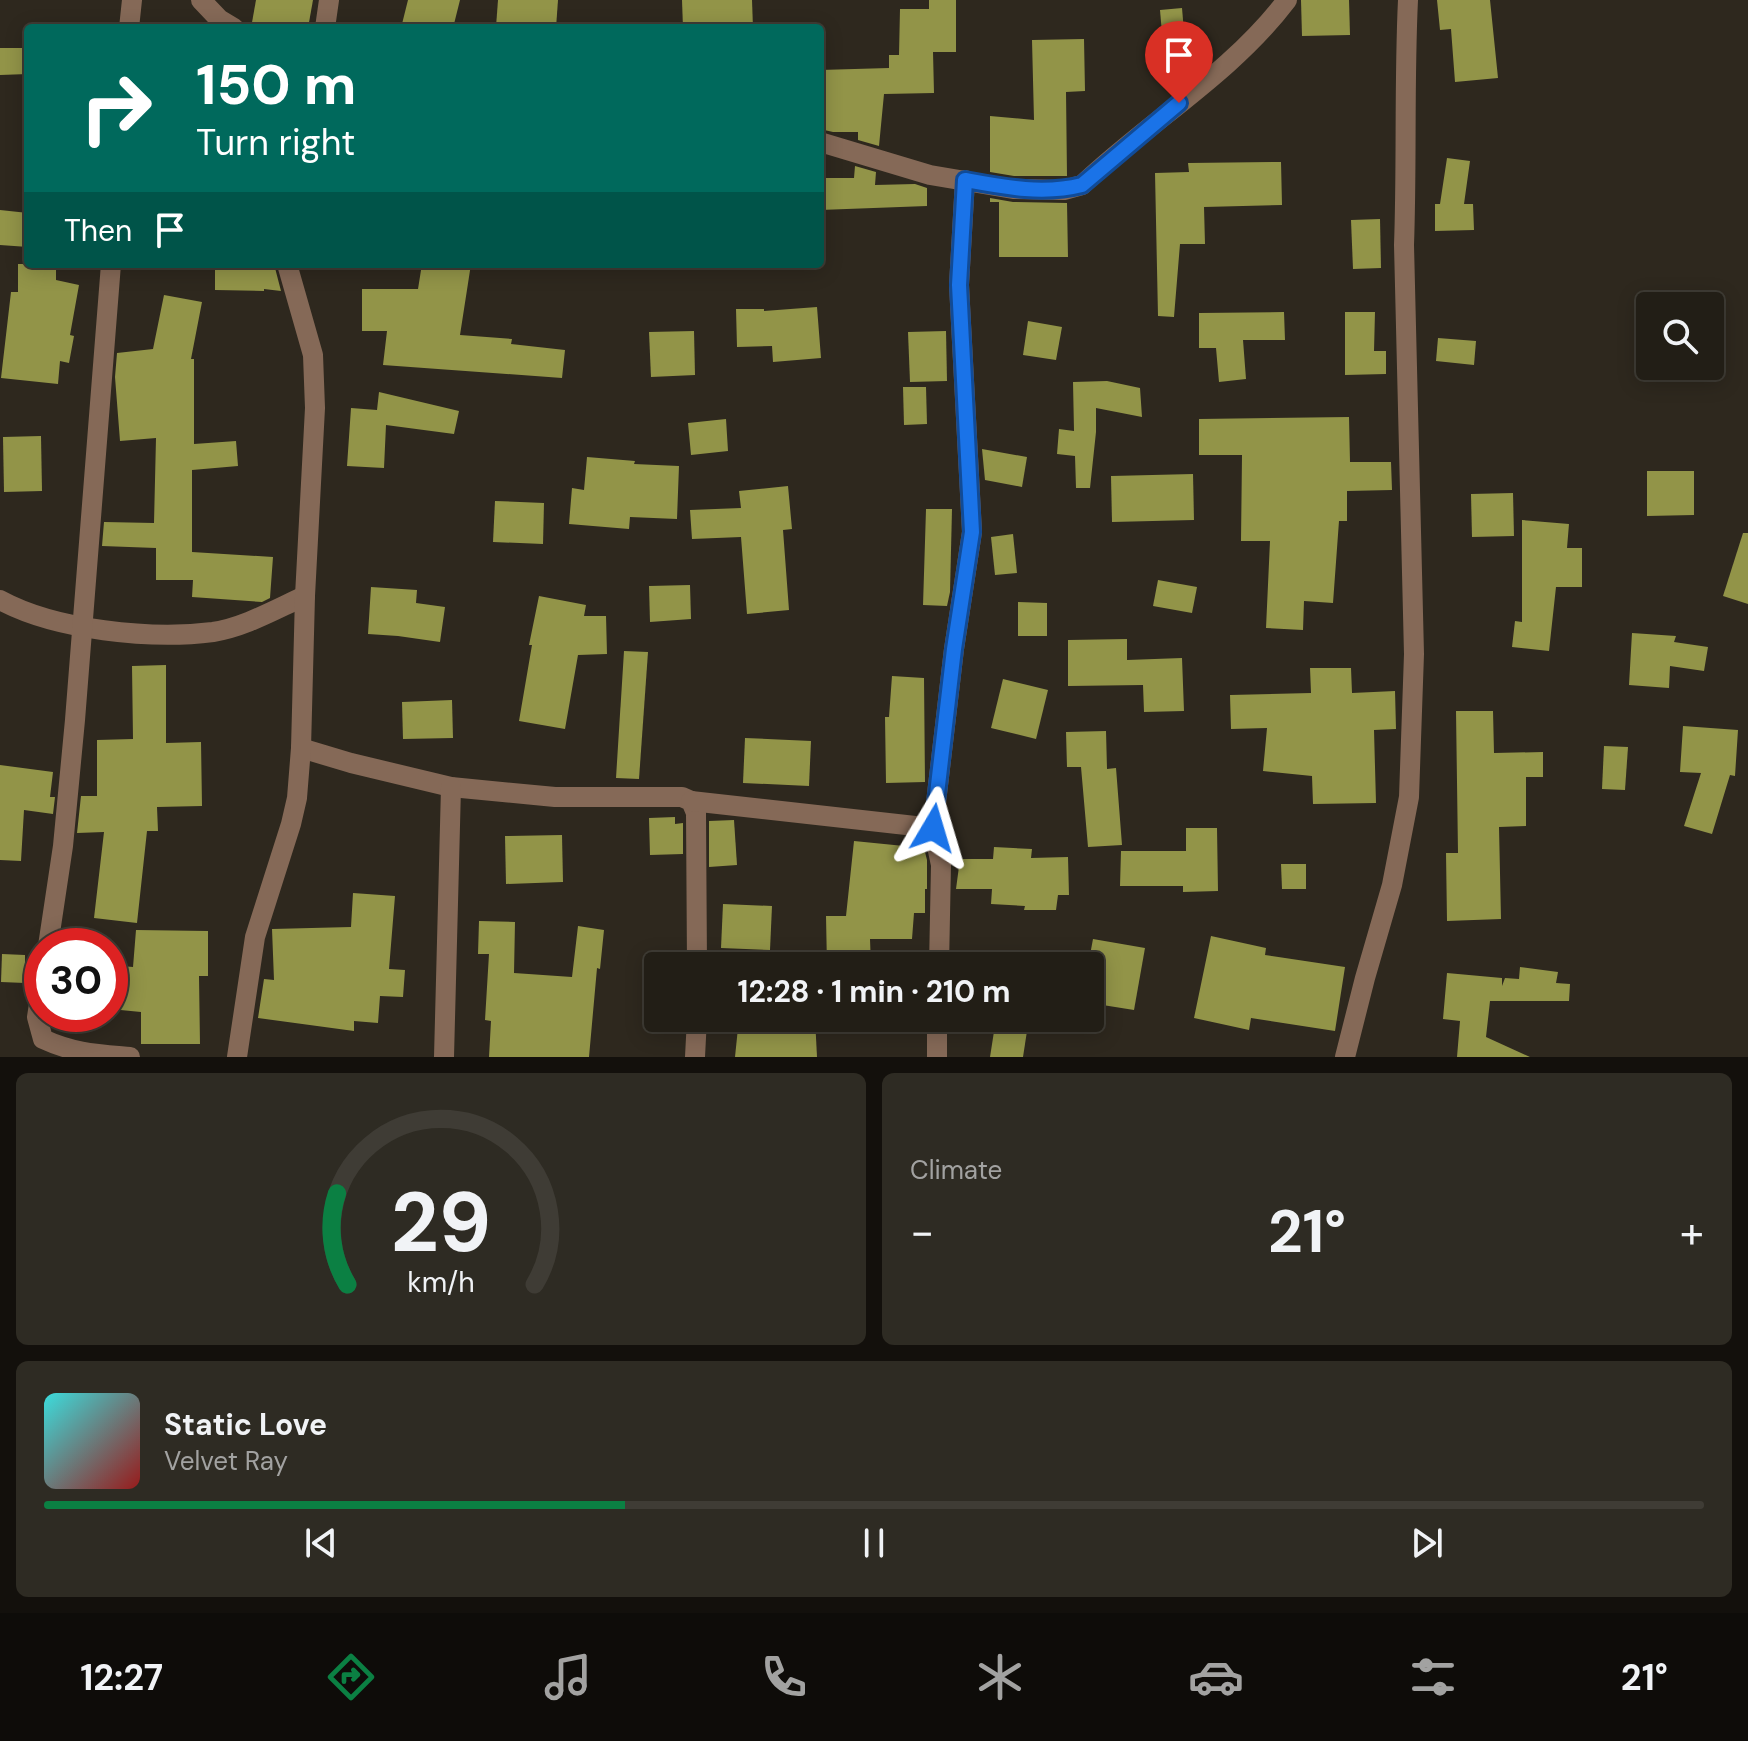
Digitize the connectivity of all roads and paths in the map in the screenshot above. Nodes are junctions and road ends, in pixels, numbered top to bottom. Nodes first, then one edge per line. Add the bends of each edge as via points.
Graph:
1 (132, 0) edge
2 (201, 0) edge
3 (329, 0) edge
4 (1287, 0) edge
5 (1408, 0) edge
6 (129, 24) edge
7 (227, 24) edge
8 (326, 24) edge
9 (824, 143) edge
10 (965, 180) junction
11 (111, 268) edge
12 (288, 268) edge
13 (305, 596) junction
14 (0, 600) edge
15 (83, 627) junction
16 (301, 748) junction
17 (451, 787) junction
18 (691, 801) junction
19 (933, 828) junction
20 (51, 928) edge
21 (697, 952) edge
22 (939, 952) edge
23 (696, 1032) edge
24 (937, 1032) edge
25 (40, 1048) edge
26 (130, 1057) edge
27 (237, 1057) edge
28 (444, 1057) edge
29 (695, 1057) edge
30 (937, 1057) edge
31 (1345, 1057) edge

1 - 6 street
2 - 7 street
3 - 8 street
4 - 10 street via 1241,51 1082,185 1013,189
5 - 31 street via 1404,245 1414,654 1409,797 1392,885
9 - 10 street via 930,175
10 - 19 street via 959,285 972,532
11 - 15 street
12 - 13 street via 313,355
13 - 15 street via 214,632
13 - 16 street
14 - 15 street
15 - 20 street
16 - 17 street
16 - 27 street via 291,824 255,937
17 - 18 street
17 - 28 street
18 - 19 street
18 - 21 street via 696,813
19 - 22 street via 941,865
23 - 29 street
24 - 30 street
25 - 26 street

